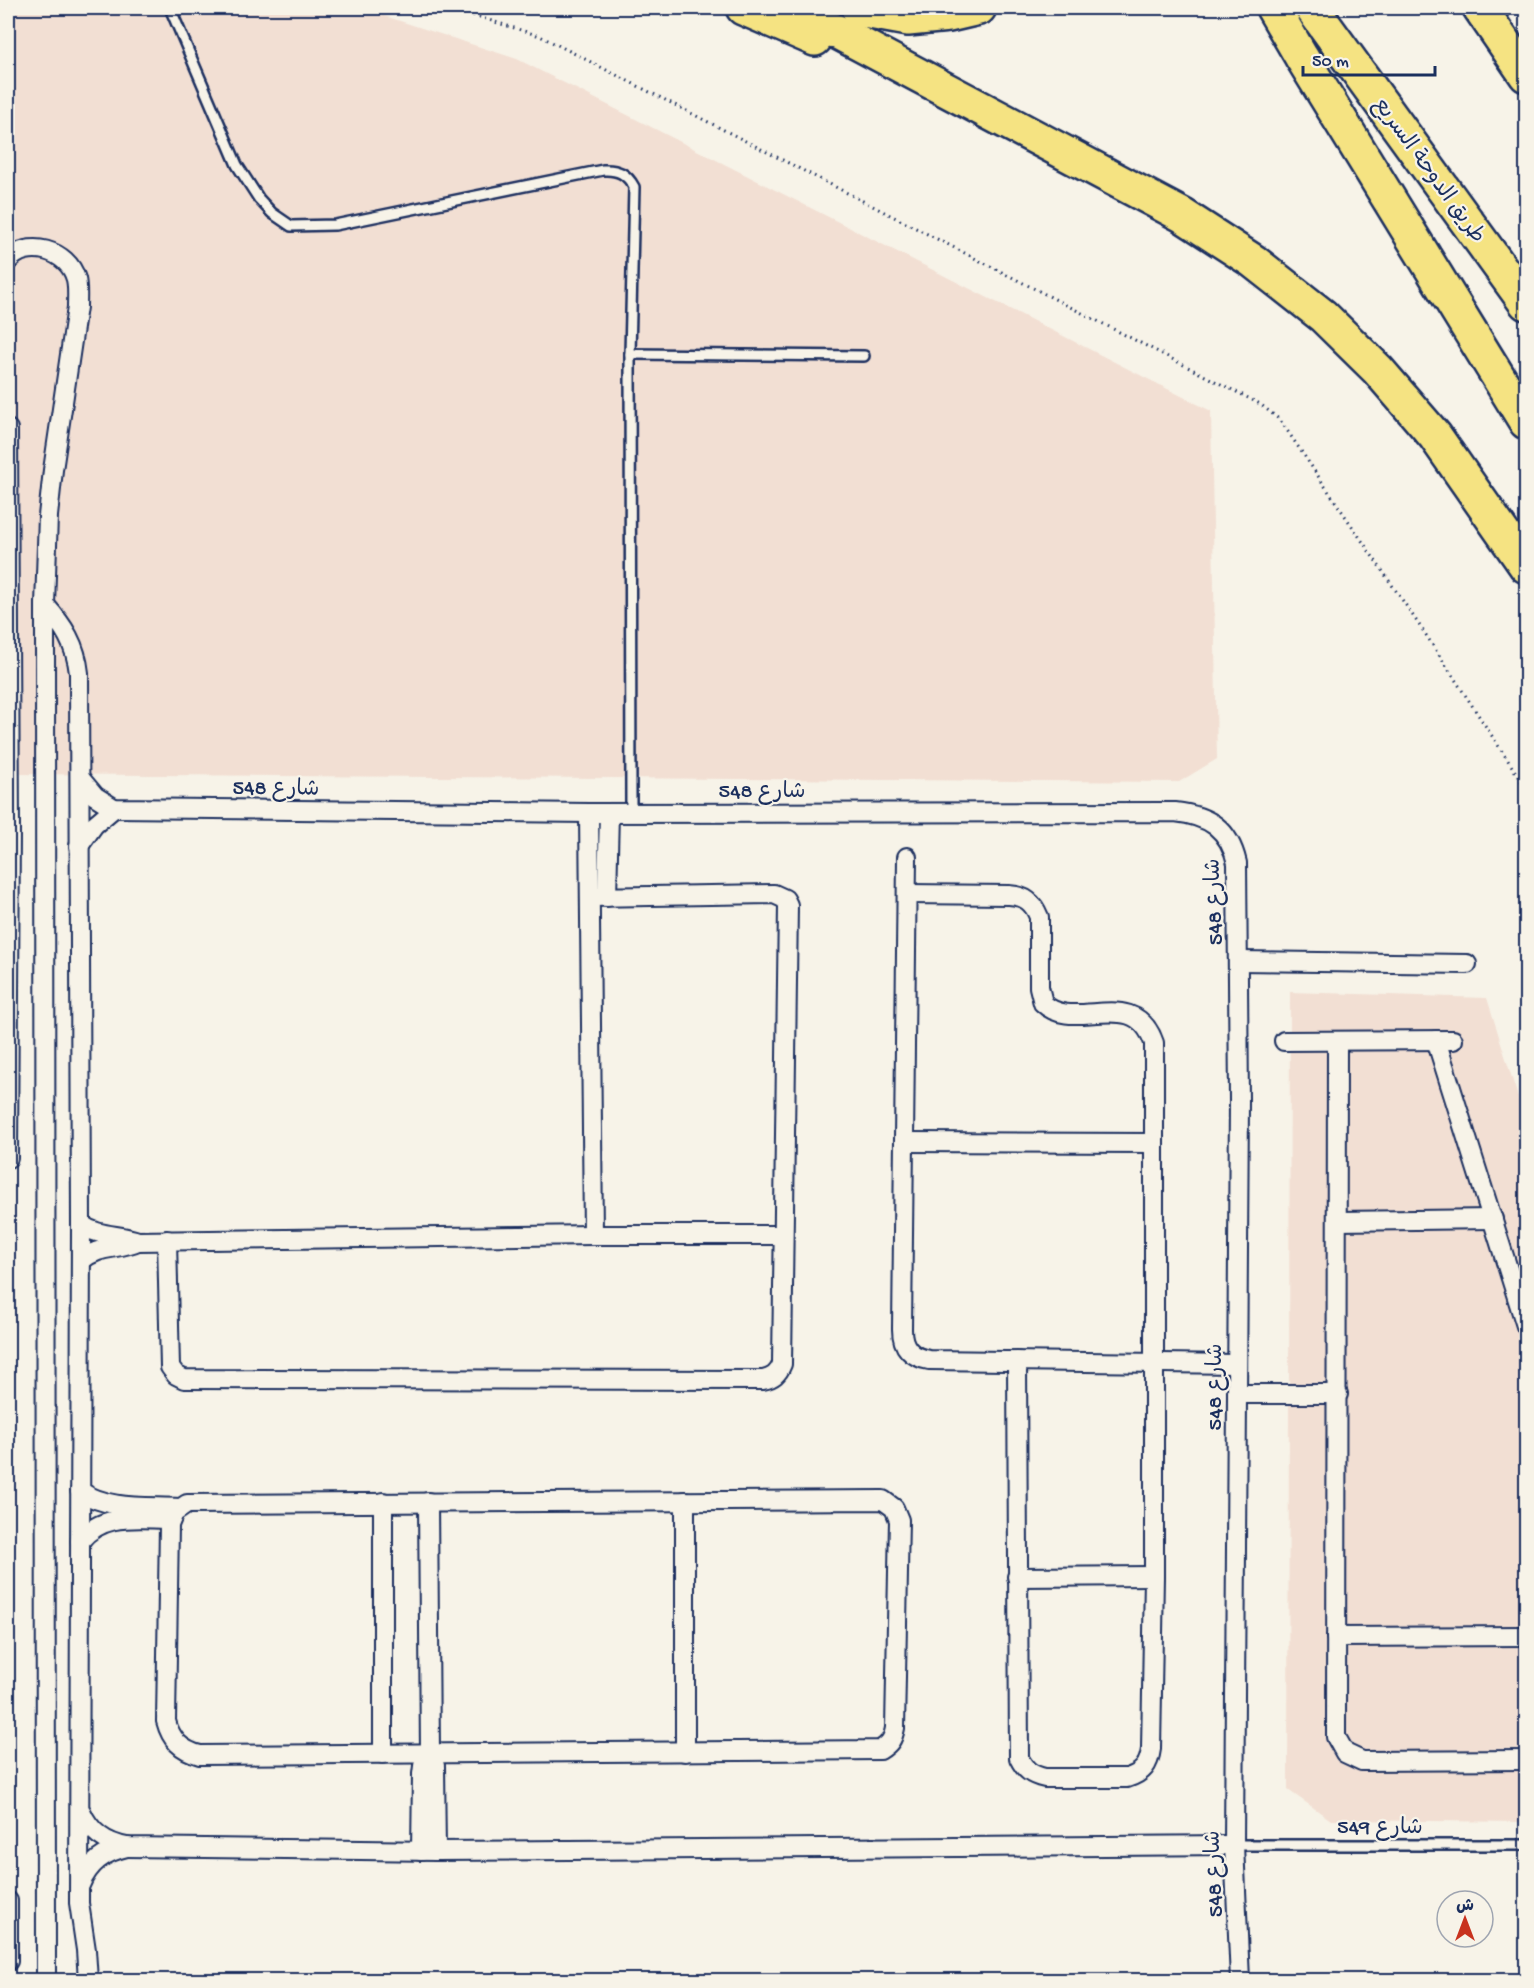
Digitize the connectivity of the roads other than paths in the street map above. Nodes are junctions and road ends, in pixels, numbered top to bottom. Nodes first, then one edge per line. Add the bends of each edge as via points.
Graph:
1 (170, 8) edge
2 (742, 8) edge
3 (792, 8) edge
4 (858, 8) edge
5 (979, 8) edge
6 (1273, 8) edge
7 (1312, 8) edge
8 (1480, 8) edge
9 (1503, 40) junction
10 (1527, 67) edge
11 (1527, 75) edge
12 (1000, 118) junction
13 (8, 261) edge
14 (1527, 303) edge
15 (630, 354) junction
16 (864, 356) dead end
17 (1527, 422) edge
18 (8, 429) edge
19 (1527, 566) edge
20 (45, 606) junction
21 (80, 778) junction
22 (114, 808) junction
23 (589, 813) junction
24 (609, 813) junction
25 (631, 813) junction
26 (9, 828) edge
27 (79, 846) junction
28 (907, 857) dead end
29 (907, 894) junction
30 (599, 897) junction
31 (1238, 961) junction
32 (1467, 964) dead end
33 (1284, 1041) dead end
34 (1337, 1041) junction
35 (904, 1142) junction
36 (1154, 1143) junction
37 (8, 1158) edge
38 (1493, 1219) junction
39 (1338, 1221) junction
40 (81, 1224) junction
41 (592, 1234) junction
42 (783, 1235) junction
43 (167, 1240) junction
44 (138, 1241) junction
45 (81, 1261) junction
46 (1527, 1326) edge
47 (1017, 1361) junction
48 (1154, 1362) junction
49 (1237, 1364) junction
50 (1237, 1394) junction
51 (1338, 1394) junction
52 (80, 1491) junction
53 (685, 1501) junction
54 (383, 1502) junction
55 (428, 1502) junction
56 (175, 1513) junction
57 (80, 1541) junction
58 (1154, 1576) junction
59 (1017, 1578) junction
60 (1527, 1636) edge
61 (1336, 1637) junction
62 (685, 1752) junction
63 (430, 1753) junction
64 (383, 1754) junction
65 (1527, 1760) edge
66 (80, 1809) junction
67 (1234, 1845) junction
68 (1527, 1845) edge
69 (127, 1847) junction
70 (429, 1851) junction
71 (80, 1886) junction
72 (8, 1901) edge
73 (8, 1961) edge
74 (46, 1980) edge
75 (88, 1980) edge
76 (1240, 1980) edge

1 - 15 lane via 237,165 259,199 291,226 335,225 603,170 622,172 634,187
2 - 12 highway
3 - 12 highway
4 - 5 highway via 908,19
6 - 17 highway
7 - 14 highway, طريق الدوحة السريع
8 - 9 highway
9 - 10 highway
9 - 11 highway
12 - 19 highway via 1182,215 1253,261 1323,316 1378,370 1435,436
13 - 20 street via 24,250 55,253 76,278 77,307 48,516
15 - 16 lane
15 - 25 lane
18 - 26 street
20 - 21 street via 67,633 78,662
20 - 74 street
21 - 22 street via 95,796
21 - 27 street
22 - 23 street, شارع 548
22 - 27 street via 94,825
23 - 24 street, شارع 548
23 - 30 street
24 - 25 street, شارع 548
24 - 30 street
25 - 31 street, شارع 548 via 1193,814 1223,831 1233,846 1237,863
26 - 37 street
27 - 40 street
28 - 29 street
29 - 35 street
29 - 36 street via 1009,895 1028,900 1039,917 1039,995 1043,1003 1056,1012 1126,1013 1145,1024 1151,1033 1155,1054
30 - 41 street
30 - 42 street via 774,894 788,904
31 - 32 street
31 - 49 street, شارع 548
33 - 34 street
34 - 38 street via 1444,1040
34 - 39 street
35 - 36 street
35 - 47 street via 902,1338 906,1347 920,1358
36 - 48 street
38 - 39 street
38 - 46 street
39 - 51 street
40 - 44 street via 99,1234
40 - 45 street
41 - 42 street
41 - 43 street
42 - 43 street via 782,1364 771,1378 763,1380 184,1379 171,1367
43 - 44 street
44 - 45 street via 100,1249
45 - 52 street
47 - 48 street
47 - 59 street
48 - 49 street
48 - 58 street
49 - 50 street, شارع 548
50 - 51 street
50 - 67 street, شارع 548
51 - 61 street
52 - 56 street via 109,1504
52 - 57 street
53 - 55 street
53 - 62 street
53 - 62 street via 883,1500 894,1508 898,1520 895,1728 888,1745 870,1751
54 - 55 street
54 - 56 street via 195,1503
54 - 64 street
55 - 63 street
56 - 57 street via 107,1521 87,1532
56 - 64 street via 168,1530 166,1721 174,1740 200,1755
57 - 66 street
58 - 59 street
58 - 59 street via 1149,1759 1137,1775 1127,1778 1045,1778 1024,1768 1018,1747
60 - 61 street
61 - 65 street via 1336,1737 1345,1753 1362,1761
62 - 63 street
63 - 64 street
63 - 70 street via 422,1774
66 - 69 street via 93,1831
66 - 71 street
67 - 68 lane, شارع 549
67 - 70 street
67 - 76 street, شارع 548
69 - 70 street
69 - 71 street via 98,1859
71 - 75 street
72 - 73 street

